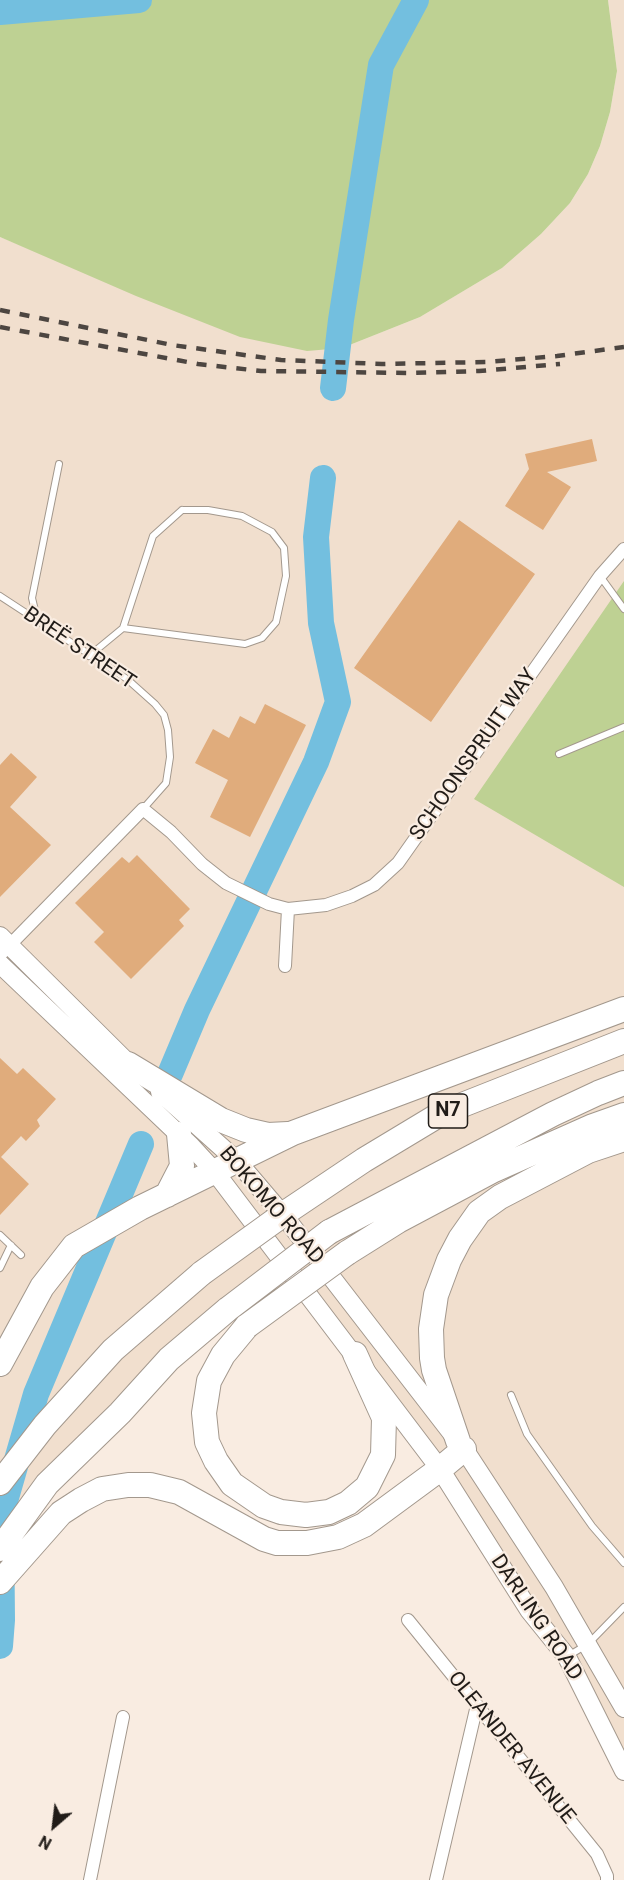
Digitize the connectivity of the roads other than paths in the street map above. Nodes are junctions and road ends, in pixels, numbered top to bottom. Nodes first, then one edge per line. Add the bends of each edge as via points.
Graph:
1 (59, 464) dead end
2 (624, 549) edge
3 (600, 576) junction
4 (0, 596) edge
5 (624, 609) edge
6 (37, 619) junction
7 (123, 628) junction
8 (89, 656) junction
9 (624, 727) edge
10 (559, 754) dead end
11 (143, 808) junction
12 (288, 909) junction
13 (3, 945) edge
14 (0, 964) edge
15 (285, 966) dead end
16 (624, 1009) edge
17 (624, 1041) edge
18 (128, 1064) junction
19 (624, 1083) edge
20 (624, 1115) edge
21 (293, 1133) junction
22 (178, 1134) junction
23 (624, 1139) edge
24 (237, 1161) junction
25 (215, 1172) junction
26 (167, 1195) junction
27 (0, 1235) edge
28 (11, 1245) junction
29 (21, 1255) dead end
30 (0, 1268) edge
31 (355, 1354) junction
32 (0, 1364) edge
33 (511, 1395) dead end
34 (461, 1445) junction
35 (440, 1469) junction
36 (0, 1483) edge
37 (0, 1549) edge
38 (624, 1563) edge
39 (0, 1582) edge
40 (624, 1607) edge
41 (408, 1620) dead end
42 (588, 1644) junction
43 (567, 1656) junction
44 (477, 1705) junction
45 (624, 1708) edge
46 (123, 1717) dead end
47 (624, 1771) edge
48 (90, 1880) edge
49 (436, 1880) edge
50 (608, 1880) edge

1 - 6 lane via 32,598
2 - 3 street, SCHOONSPRUIT WAY
3 - 5 lane
3 - 12 street, SCHOONSPRUIT WAY via 398,863 374,885 352,896 326,905
4 - 6 lane, BREË STREET
6 - 8 lane, BREË STREET
7 - 7 lane via 153,536 182,510 242,516 272,532 284,549 286,576 276,622 262,638 245,644
7 - 8 lane
8 - 11 lane, BREË STREET via 127,679 164,715 170,757 166,783
9 - 10 lane
11 - 12 street, SCHOONSPRUIT WAY via 226,883
11 - 13 street
12 - 15 street
13 - 18 main road, BOKOMO ROAD
14 - 22 main road, BOKOMO ROAD
16 - 21 highway
17 - 36 highway, N7, bridge via 442,1113 288,1211 202,1273 113,1350 45,1425
18 - 21 highway via 221,1120 268,1135
18 - 24 main road, BOKOMO ROAD
19 - 37 highway, N7, bridge via 553,1114 329,1232 169,1359 47,1485
20 - 31 highway, bridge via 494,1170 398,1221 247,1326 223,1355 209,1381 204,1413 207,1442 232,1484 264,1506 306,1515 329,1512 367,1487 383,1455 384,1418
21 - 24 highway
22 - 25 main road, BOKOMO ROAD
22 - 26 highway via 182,1166
23 - 34 highway via 588,1151 500,1197 480,1212 460,1239 436,1296 431,1329 434,1370
24 - 25 highway
24 - 34 main road, BOKOMO ROAD
25 - 26 highway
25 - 31 main road, BOKOMO ROAD
26 - 32 highway via 74,1246 42,1287
27 - 28 lane
28 - 29 lane
28 - 30 lane
31 - 35 main road, BOKOMO ROAD
33 - 38 lane via 526,1434 592,1526
34 - 35 highway
34 - 42 main road, DARLING ROAD
35 - 39 highway via 364,1525 338,1537 307,1543 264,1539 179,1492 150,1485 102,1489 61,1513
35 - 43 main road, DARLING ROAD via 529,1610
40 - 42 lane
41 - 44 street, OLEANDER AVENUE
42 - 43 lane
42 - 45 main road, DARLING ROAD
43 - 47 main road, DARLING ROAD
44 - 49 street
44 - 50 street, OLEANDER AVENUE via 597,1854
46 - 48 street

